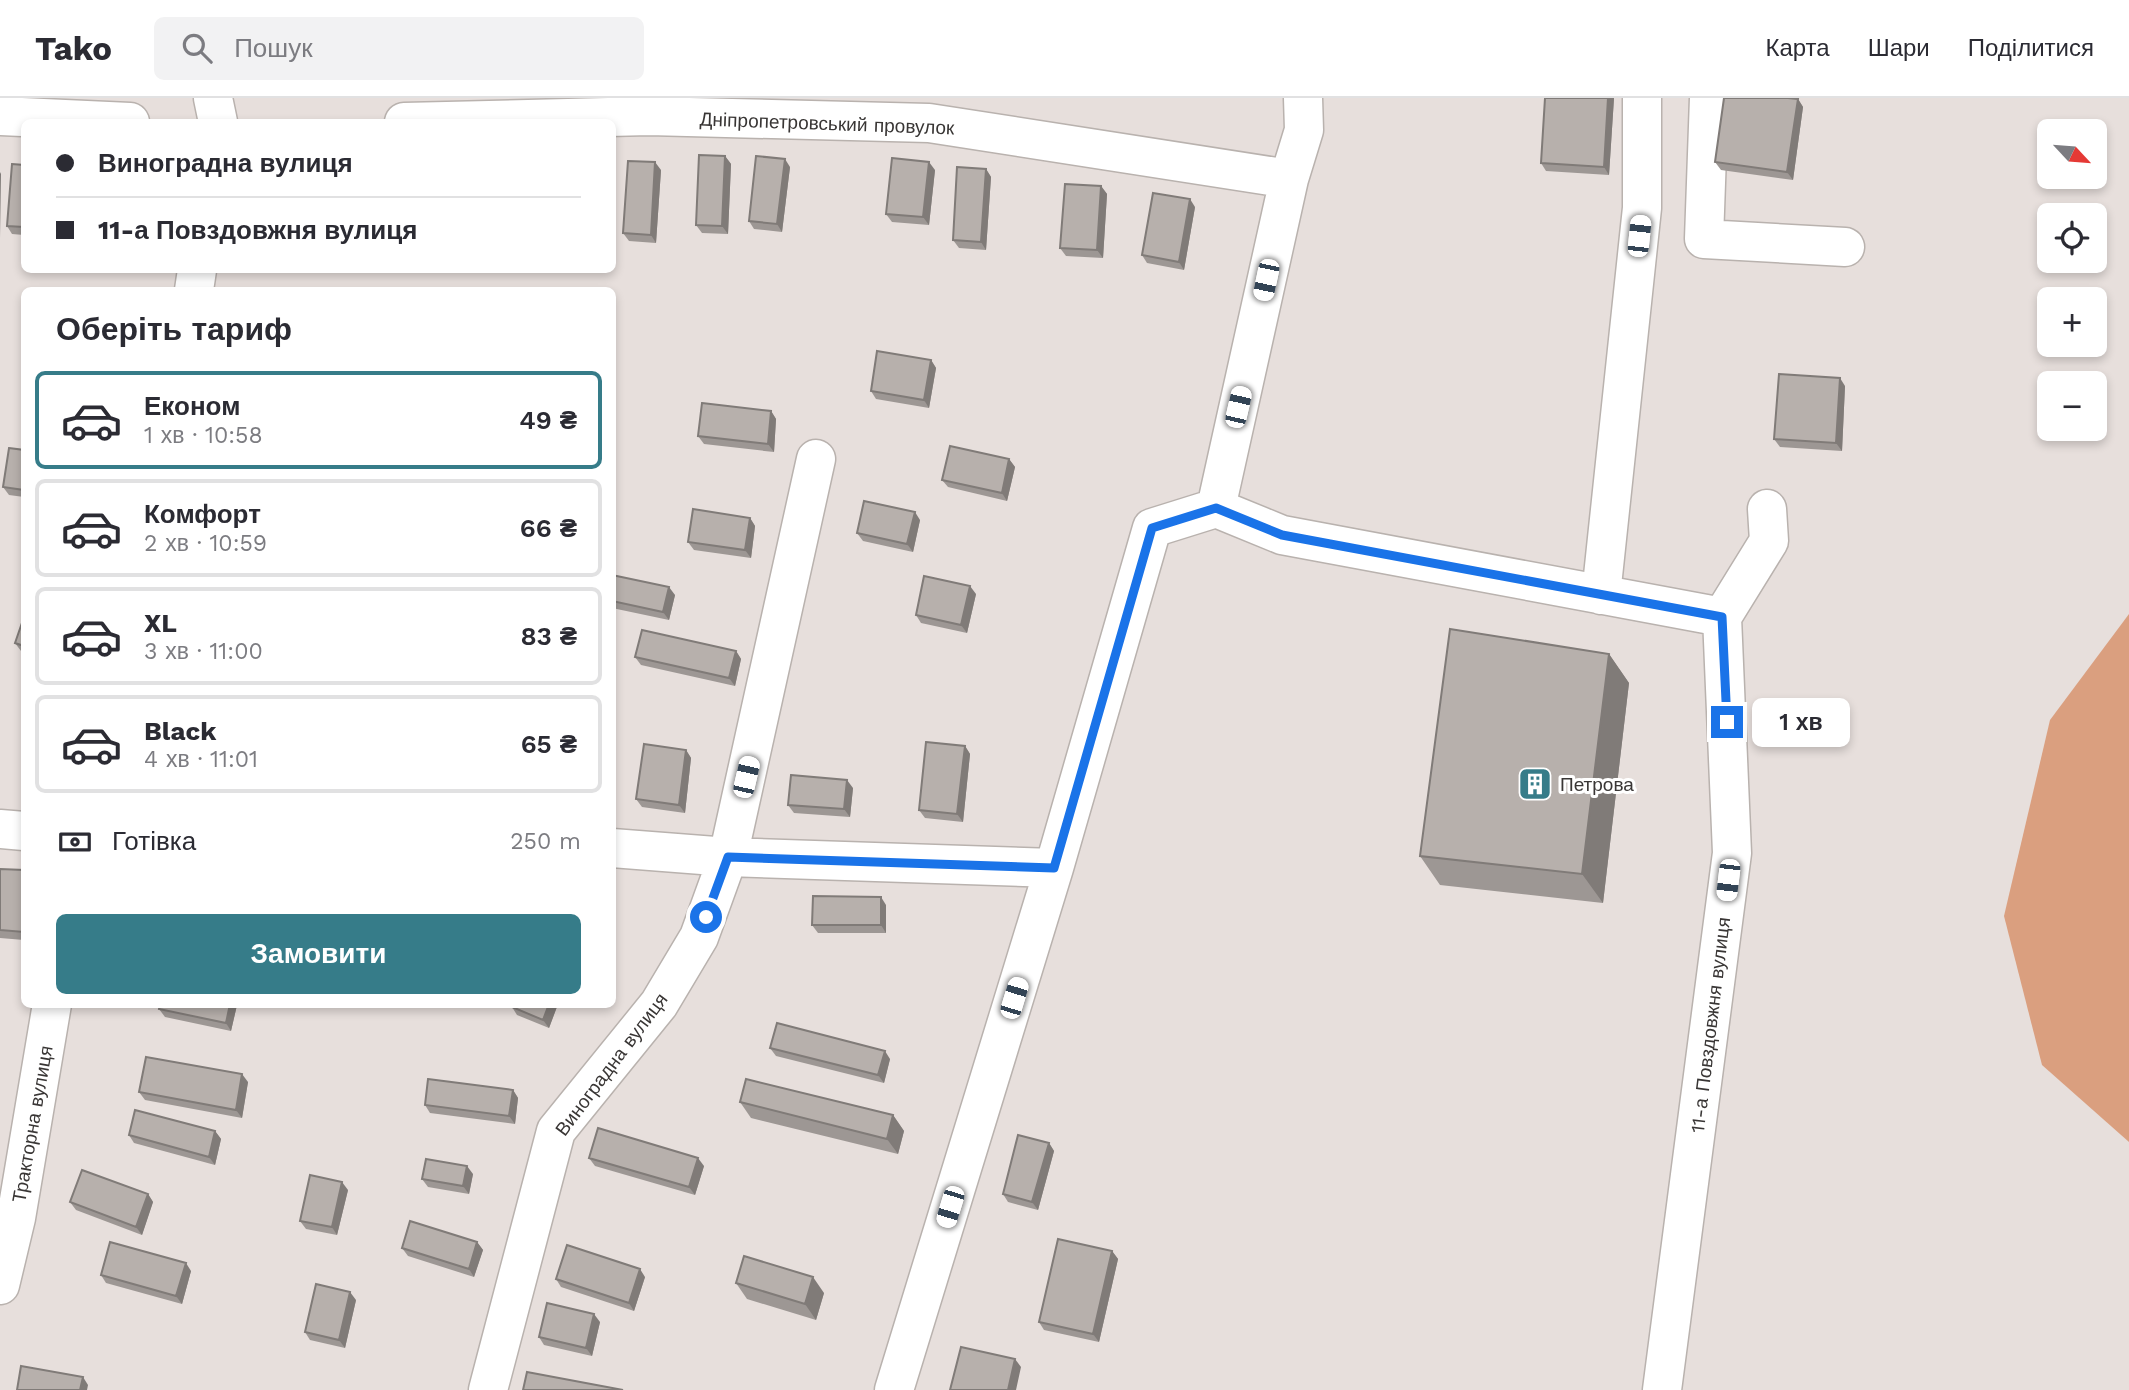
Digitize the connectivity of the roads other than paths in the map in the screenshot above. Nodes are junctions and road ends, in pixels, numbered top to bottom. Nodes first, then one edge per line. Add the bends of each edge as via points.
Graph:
1 (213, 98) edge
2 (1303, 98) edge
3 (1642, 98) edge
4 (1709, 98) edge
5 (648, 107) edge
6 (0, 116) edge
7 (65, 119) edge
8 (217, 119) edge
9 (453, 119) edge
10 (1289, 179) junction
11 (1844, 247) dead end
12 (817, 459) dead end
13 (1216, 508) junction
14 (1768, 509) dead end
15 (1601, 595) junction
16 (1722, 617) junction
17 (0, 829) edge
18 (21, 831) edge
19 (616, 848) edge
20 (728, 857) junction
21 (1054, 868) junction
22 (51, 1008) edge
23 (0, 1284) edge
24 (488, 1390) edge
25 (894, 1390) edge
26 (1662, 1390) edge

1 - 8 street
2 - 10 street via 1304,130
3 - 15 street via 1642,208
4 - 11 street via 1704,239
5 - 9 street, Дніпропетровський провулок
5 - 10 street, Дніпропетровський провулок via 929,123
6 - 7 street
10 - 13 street
12 - 20 street, Виноградна вулиця
13 - 15 street via 1282,535
13 - 21 street via 1152,528
14 - 16 street via 1769,541
15 - 16 street
16 - 26 street, 11-а Повздовжня вулиця via 1732,853
17 - 18 street
19 - 20 street
20 - 21 street
20 - 24 street, Виноградна вулиця via 699,937 659,1004 556,1131
21 - 25 street
22 - 23 street, Тракторна вулиця via 16,1218

